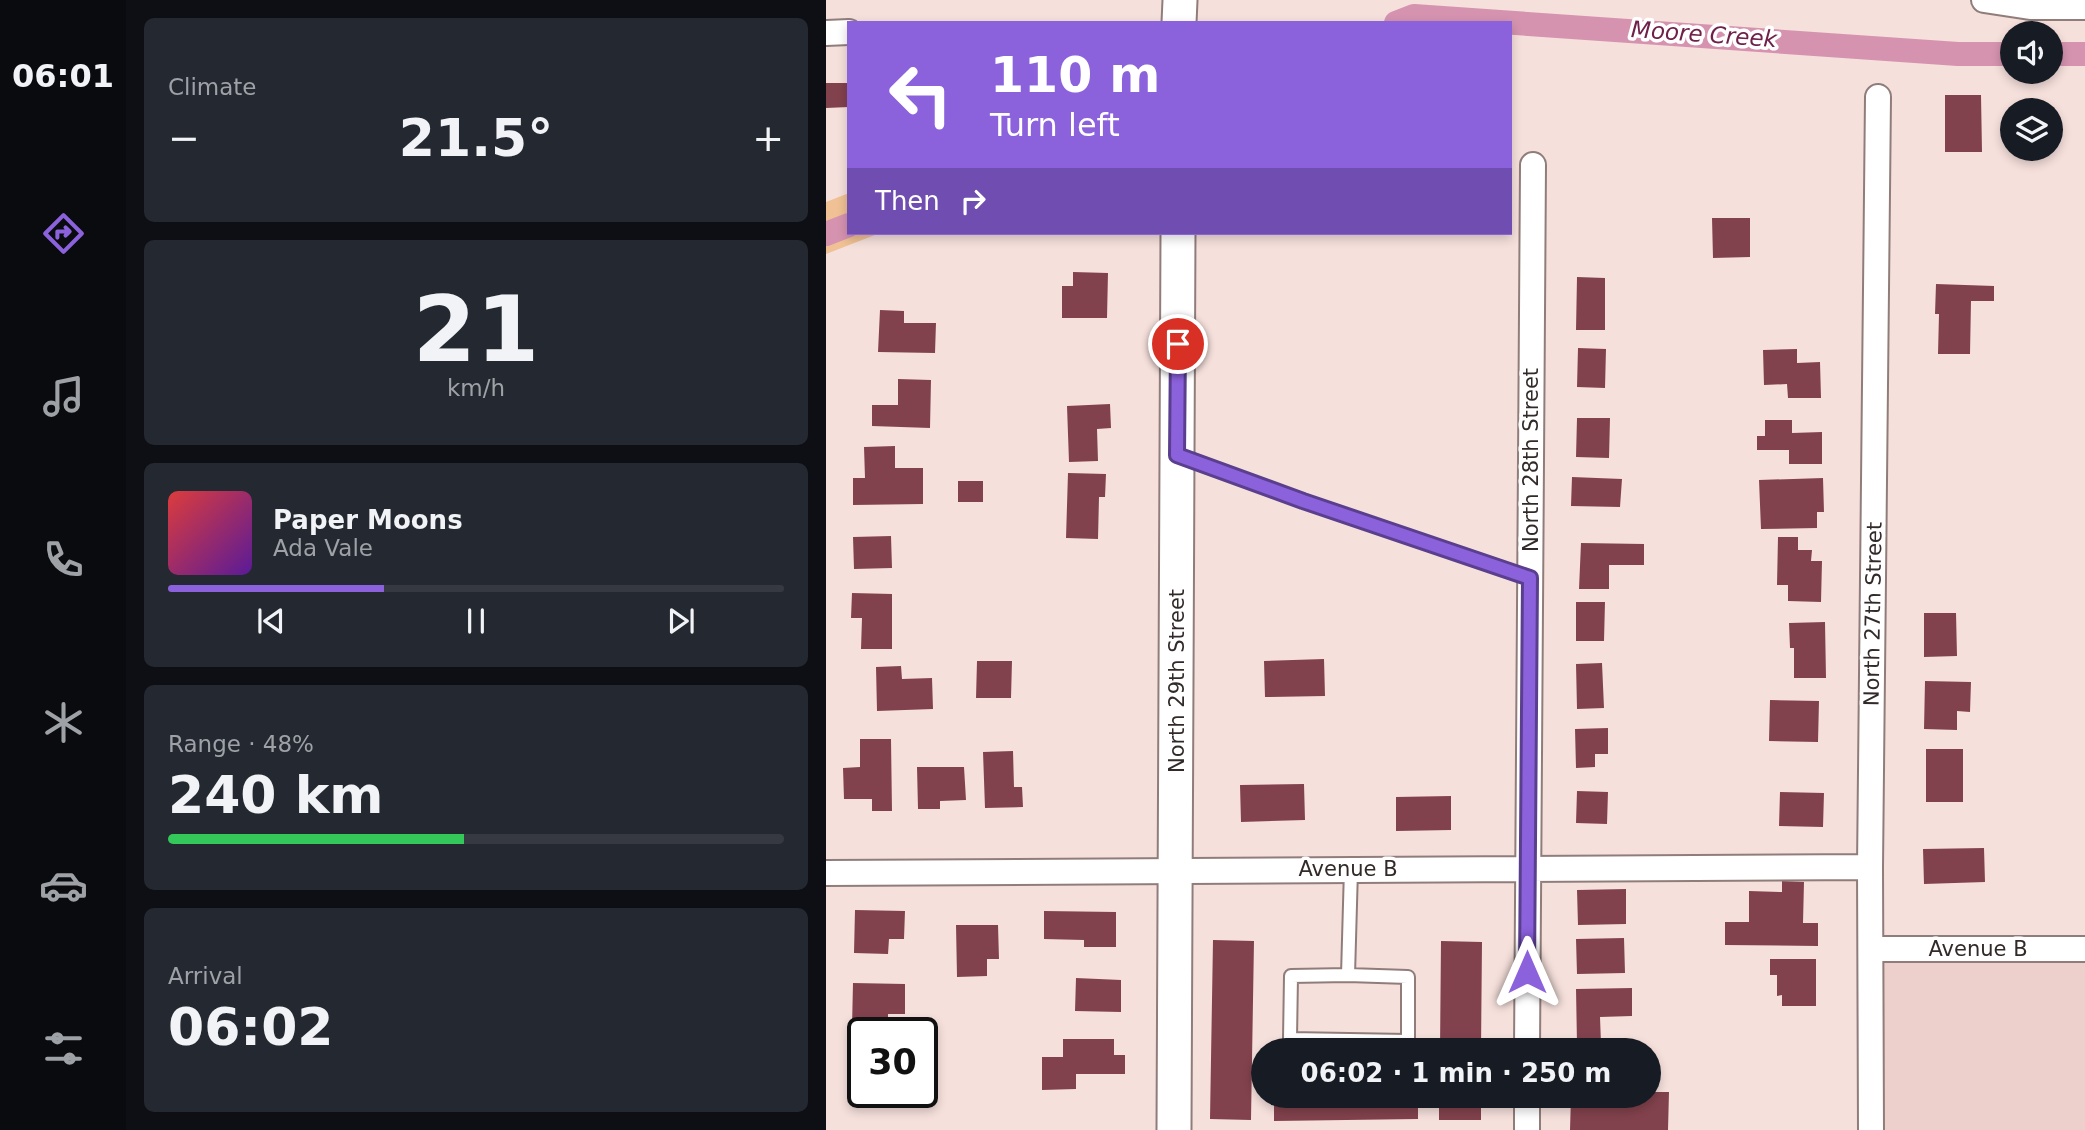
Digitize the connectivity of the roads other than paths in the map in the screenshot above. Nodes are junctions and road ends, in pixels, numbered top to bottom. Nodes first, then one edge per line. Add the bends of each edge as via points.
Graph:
1 (1180, 0) edge
2 (1984, 0) edge
3 (2085, 7) edge
4 (1179, 21) edge
5 (826, 33) edge
6 (847, 33) edge
7 (1878, 97) dead end
8 (1534, 165) dead end
9 (1178, 235) edge
10 (1177, 455) junction
11 (1530, 578) junction
12 (1870, 867) junction
13 (1527, 868) junction
14 (1351, 869) junction
15 (1176, 870) junction
16 (826, 873) edge
17 (1871, 949) junction
18 (2085, 950) edge
19 (1348, 975) junction
20 (1527, 1038) edge
21 (1527, 1108) edge
22 (1174, 1130) edge
23 (1527, 1130) edge
24 (1871, 1130) edge

1 - 4 street
2 - 3 street via 2030,7
5 - 6 street
7 - 12 street, North 27th Street
8 - 11 street, North 28th Street
9 - 10 street, North 29th Street
10 - 11 lane
10 - 15 street, North 29th Street
11 - 13 street, North 28th Street
12 - 13 street, Avenue B
12 - 17 street, North 27th Street
13 - 14 street, Avenue B
13 - 20 street, North 28th Street
14 - 15 street, Avenue B
14 - 19 lane
15 - 16 street, Avenue B
15 - 22 street, North 29th Street
17 - 18 street, Avenue B
17 - 24 street, North 27th Street
19 - 19 lane via 1291,976 1290,1039 1408,1041 1408,976
21 - 23 street

